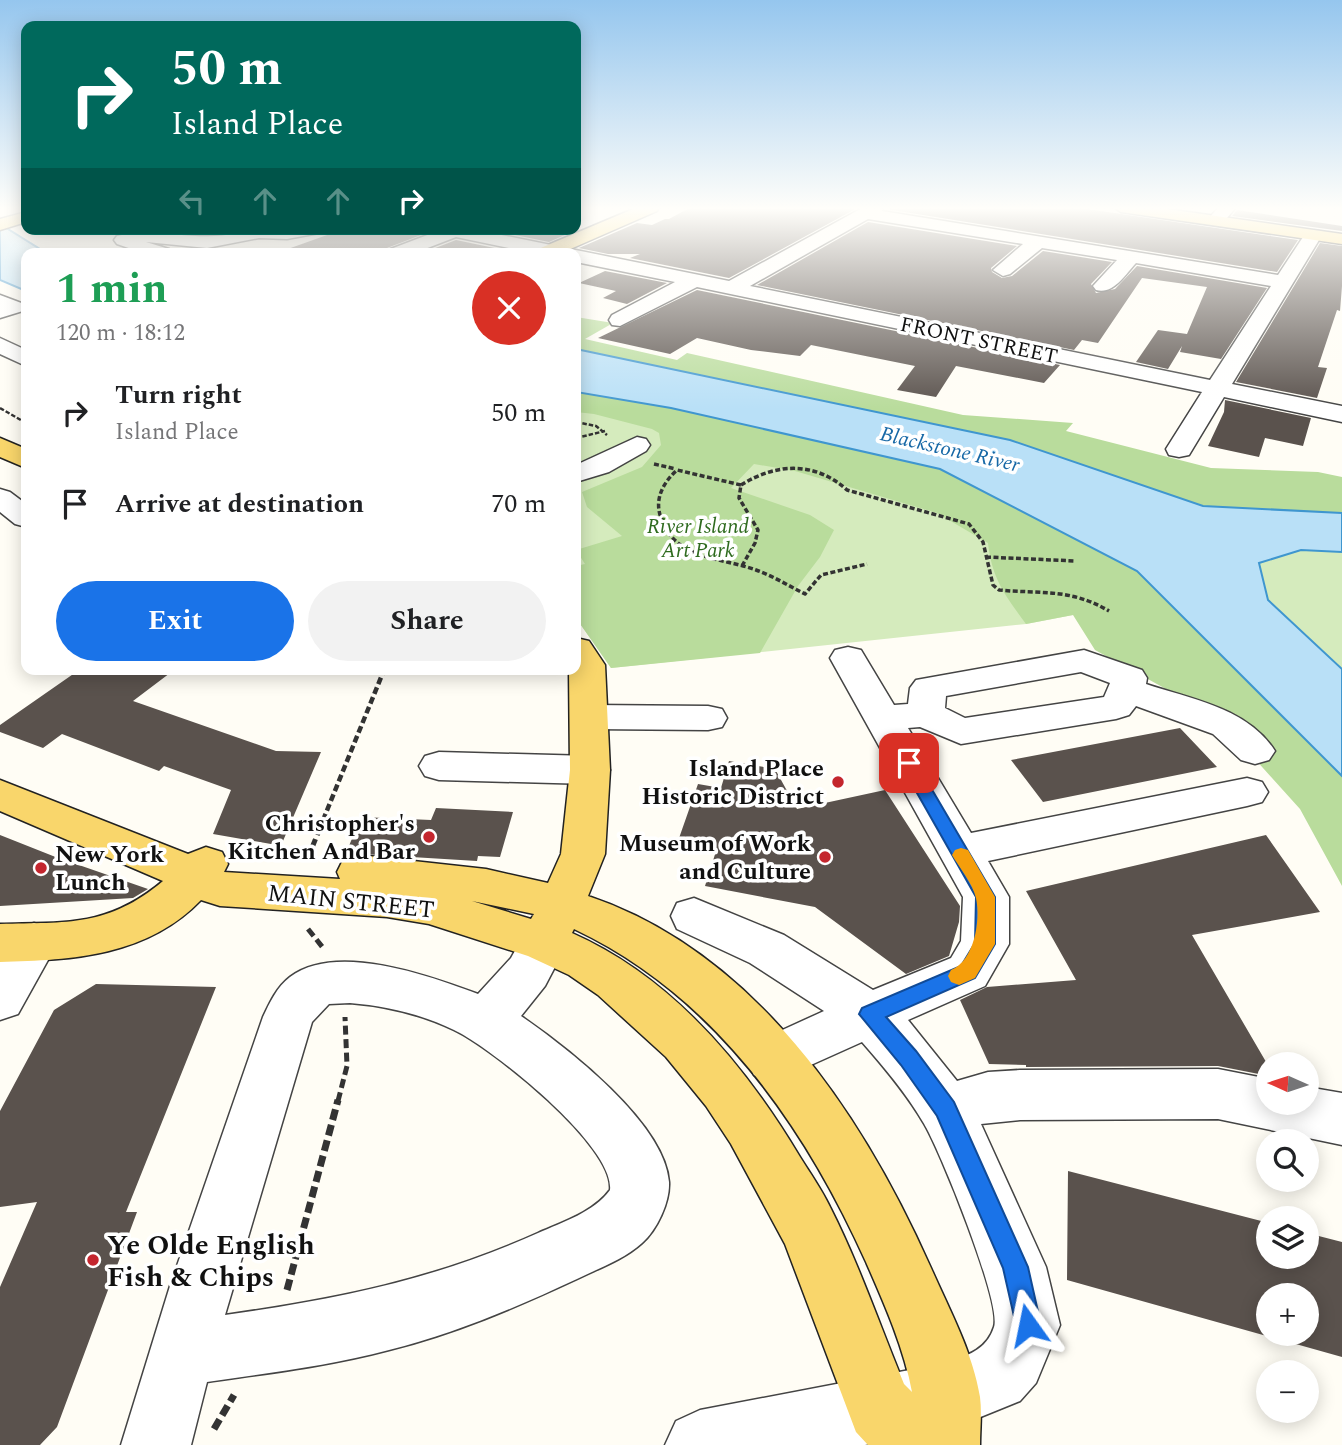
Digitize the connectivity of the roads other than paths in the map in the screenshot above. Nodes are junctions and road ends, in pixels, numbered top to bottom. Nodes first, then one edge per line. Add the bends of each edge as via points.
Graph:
1 (644, 274) edge
2 (664, 274) edge
3 (756, 274) edge
4 (1114, 274) edge
5 (1240, 274) edge
6 (1289, 274) edge
7 (693, 281) junction
8 (1284, 282) junction
9 (1103, 286) dead end
10 (730, 289) junction
11 (663, 297) junction
12 (0, 301) edge
13 (0, 313) edge
14 (620, 320) dead end
15 (1217, 389) junction
16 (1342, 414) edge
17 (637, 445) dead end
18 (0, 446) edge
19 (1179, 449) dead end
20 (21, 457) edge
21 (581, 472) edge
22 (0, 498) edge
23 (21, 513) edge
24 (581, 656) edge
25 (848, 658) dead end
26 (1127, 690) junction
27 (582, 693) edge
28 (904, 716) junction
29 (708, 718) dead end
30 (1255, 751) dead end
31 (439, 766) dead end
32 (590, 769) junction
33 (1247, 792) dead end
34 (0, 794) edge
35 (959, 851) junction
36 (187, 867) junction
37 (694, 916) dead end
38 (552, 923) junction
39 (17, 943) edge
40 (0, 999) edge
41 (870, 1014) junction
42 (486, 1021) junction
43 (774, 1059) junction
44 (946, 1109) junction
45 (1342, 1119) edge
46 (183, 1353) junction
47 (921, 1424) edge
48 (156, 1445) edge
49 (700, 1445) edge

1 - 11 street via 635,286
2 - 7 street, FRONT STREET
3 - 10 street
4 - 9 street
5 - 8 street
6 - 8 street
7 - 10 street, FRONT STREET
7 - 11 street
8 - 15 street
10 - 15 street, FRONT STREET
11 - 14 street
12 - 13 street via 17,308
15 - 16 street, FRONT STREET
15 - 19 street
17 - 21 street
18 - 20 main road
22 - 23 street
24 - 27 main road via 587,665
25 - 28 street
26 - 28 street via 1116,707 961,731
26 - 28 street via 1129,678 1084,661 929,688
26 - 30 street via 1227,725
27 - 29 street
27 - 32 main road
28 - 35 street
31 - 32 street
32 - 38 main road via 583,855
33 - 35 street
34 - 36 main road, MAIN STREET via 86,832
35 - 41 street via 986,897 985,944 968,972
36 - 38 main road, MAIN STREET via 229,890 387,899
36 - 39 main road via 163,909 132,928 92,938
37 - 41 street via 767,949
38 - 42 street via 528,972
38 - 43 main road via 606,923 686,972
38 - 47 main road via 684,1041 734,1100
39 - 40 street
41 - 43 street
41 - 44 street
42 - 46 street via 386,986 330,984 313,989 299,1001 288,1017 259,1102
42 - 46 street via 543,1062 615,1136 640,1180 629,1214 544,1262 417,1310 314,1334
43 - 47 main road via 824,1126 871,1208 923,1324
44 - 45 street via 988,1097 1020,1095 1218,1094
44 - 47 street via 1015,1267 1028,1325 1013,1360 997,1378
46 - 48 street
47 - 49 street

